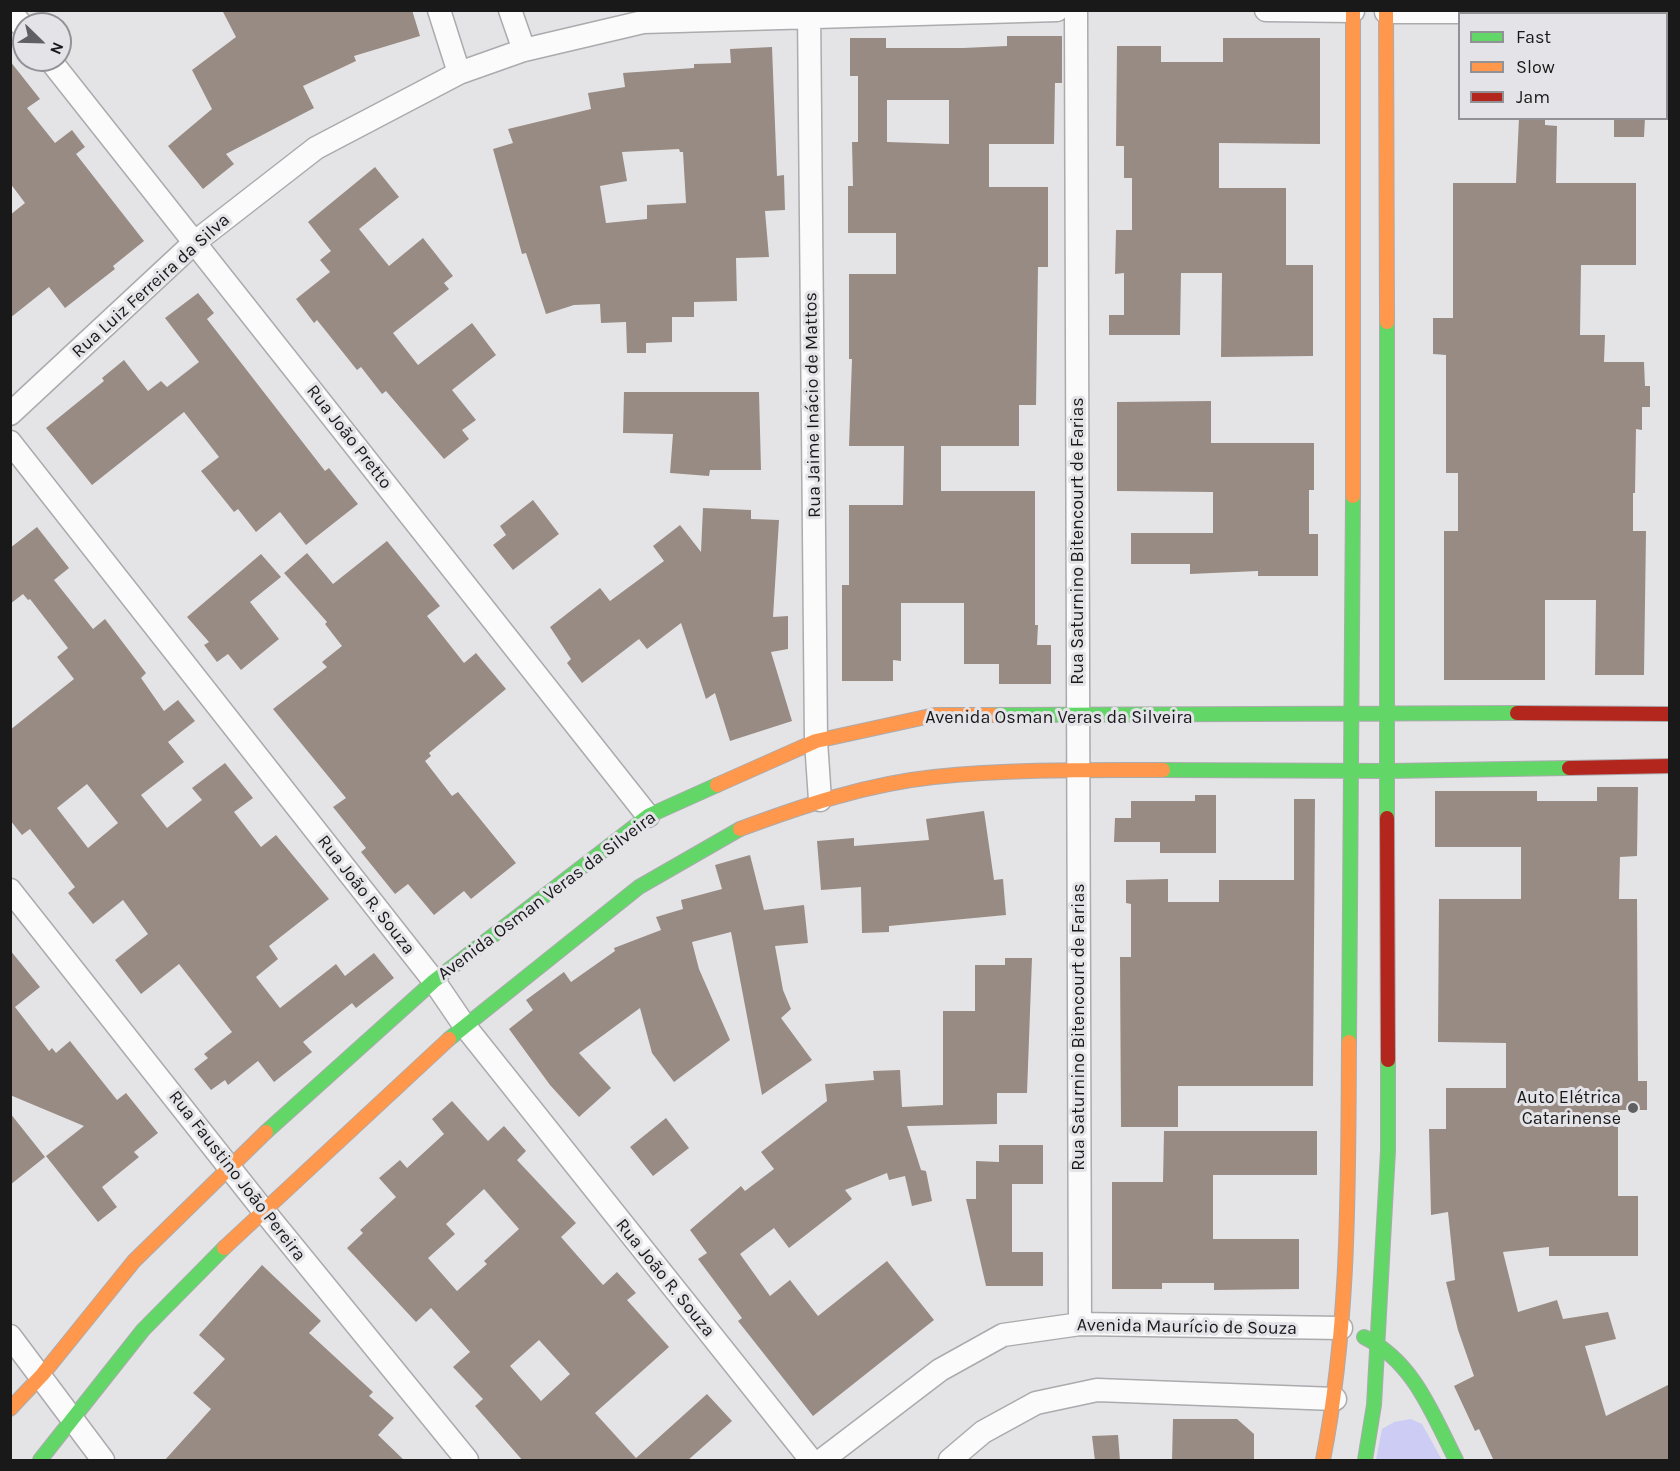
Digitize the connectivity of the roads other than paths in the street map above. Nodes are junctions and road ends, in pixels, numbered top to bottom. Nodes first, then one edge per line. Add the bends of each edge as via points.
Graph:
1 (439, 10) edge
2 (510, 10) edge
3 (1057, 10) edge
4 (1076, 10) edge
5 (1266, 10) edge
6 (1353, 11) edge
7 (1386, 11) edge
8 (1670, 12) edge
9 (809, 14) edge
10 (524, 50) junction
11 (60, 72) edge
12 (459, 73) junction
13 (195, 242) junction
14 (10, 414) edge
15 (10, 442) edge
16 (1389, 713) junction
17 (1670, 714) edge
18 (1351, 716) junction
19 (1079, 717) junction
20 (816, 741) junction
21 (1670, 766) edge
22 (1353, 769) junction
23 (1078, 770) junction
24 (1389, 771) junction
25 (820, 800) junction
26 (648, 816) junction
27 (10, 890) edge
28 (434, 981) junction
29 (464, 1026) junction
30 (229, 1166) junction
31 (263, 1210) junction
32 (1080, 1324) junction
33 (1341, 1328) junction
34 (10, 1336) edge
35 (1378, 1342) junction
36 (42, 1375) junction
37 (1335, 1399) junction
38 (10, 1409) edge
39 (74, 1421) junction
40 (40, 1461) edge
41 (103, 1461) edge
42 (467, 1461) edge
43 (811, 1461) edge
44 (822, 1461) edge
45 (950, 1461) edge
46 (1323, 1461) edge
47 (1365, 1461) edge
48 (1456, 1461) edge

1 - 12 street
2 - 10 street
3 - 9 street, Rua Luiz Ferreira da Silva
4 - 19 street, Rua Saturnino Bitencourt de Farias
5 - 6 street
6 - 18 main road
7 - 8 street
7 - 16 main road
9 - 10 street, Rua Luiz Ferreira da Silva via 643,22
9 - 20 street, Rua Jaime Inácio de Mattos
10 - 12 street, Rua Luiz Ferreira da Silva
11 - 13 street, Rua João Pretto
12 - 13 street, Rua Luiz Ferreira da Silva via 316,148
13 - 14 street, Rua Luiz Ferreira da Silva
13 - 26 street, Rua João Pretto
15 - 28 street, Rua João R. Souza
16 - 17 main road, Avenida Osman Veras da Silveira
16 - 18 main road, Avenida Osman Veras da Silveira
16 - 24 main road
18 - 19 main road, Avenida Osman Veras da Silveira
18 - 22 main road
19 - 20 main road, Avenida Osman Veras da Silveira via 935,715
19 - 23 street, Rua Saturnino Bitencourt de Farias
20 - 25 street, Rua Jaime Inácio de Mattos
20 - 26 main road, Avenida Osman Veras da Silveira
21 - 24 main road
22 - 23 main road
22 - 24 main road
22 - 33 main road via 1348,1158
23 - 25 main road via 933,777
23 - 32 street, Rua Saturnino Bitencourt de Farias
24 - 35 main road via 1388,1151
25 - 29 main road via 731,832 639,887
26 - 28 main road, Avenida Osman Veras da Silveira
27 - 30 street, Rua Faustino João Pereira
28 - 29 street, Rua João R. Souza
28 - 30 main road, Avenida Osman Veras da Silveira
29 - 31 main road
29 - 43 street, Rua João R. Souza
30 - 31 street, Rua Faustino João Pereira
30 - 36 main road, Avenida Osman Veras da Silveira via 134,1261
31 - 39 main road via 143,1330
31 - 42 street, Rua Faustino João Pereira
32 - 33 street, Avenida Maurício de Souza
32 - 44 street, Avenida Maurício de Souza via 1003,1335 940,1370
33 - 35 main road
33 - 37 main road
34 - 36 street
35 - 47 main road
35 - 48 main road via 1412,1376
36 - 38 main road, Avenida Osman Veras da Silveira
36 - 39 street
37 - 45 street via 1097,1390 1036,1402 983,1432
37 - 46 main road
39 - 40 main road
39 - 41 street

